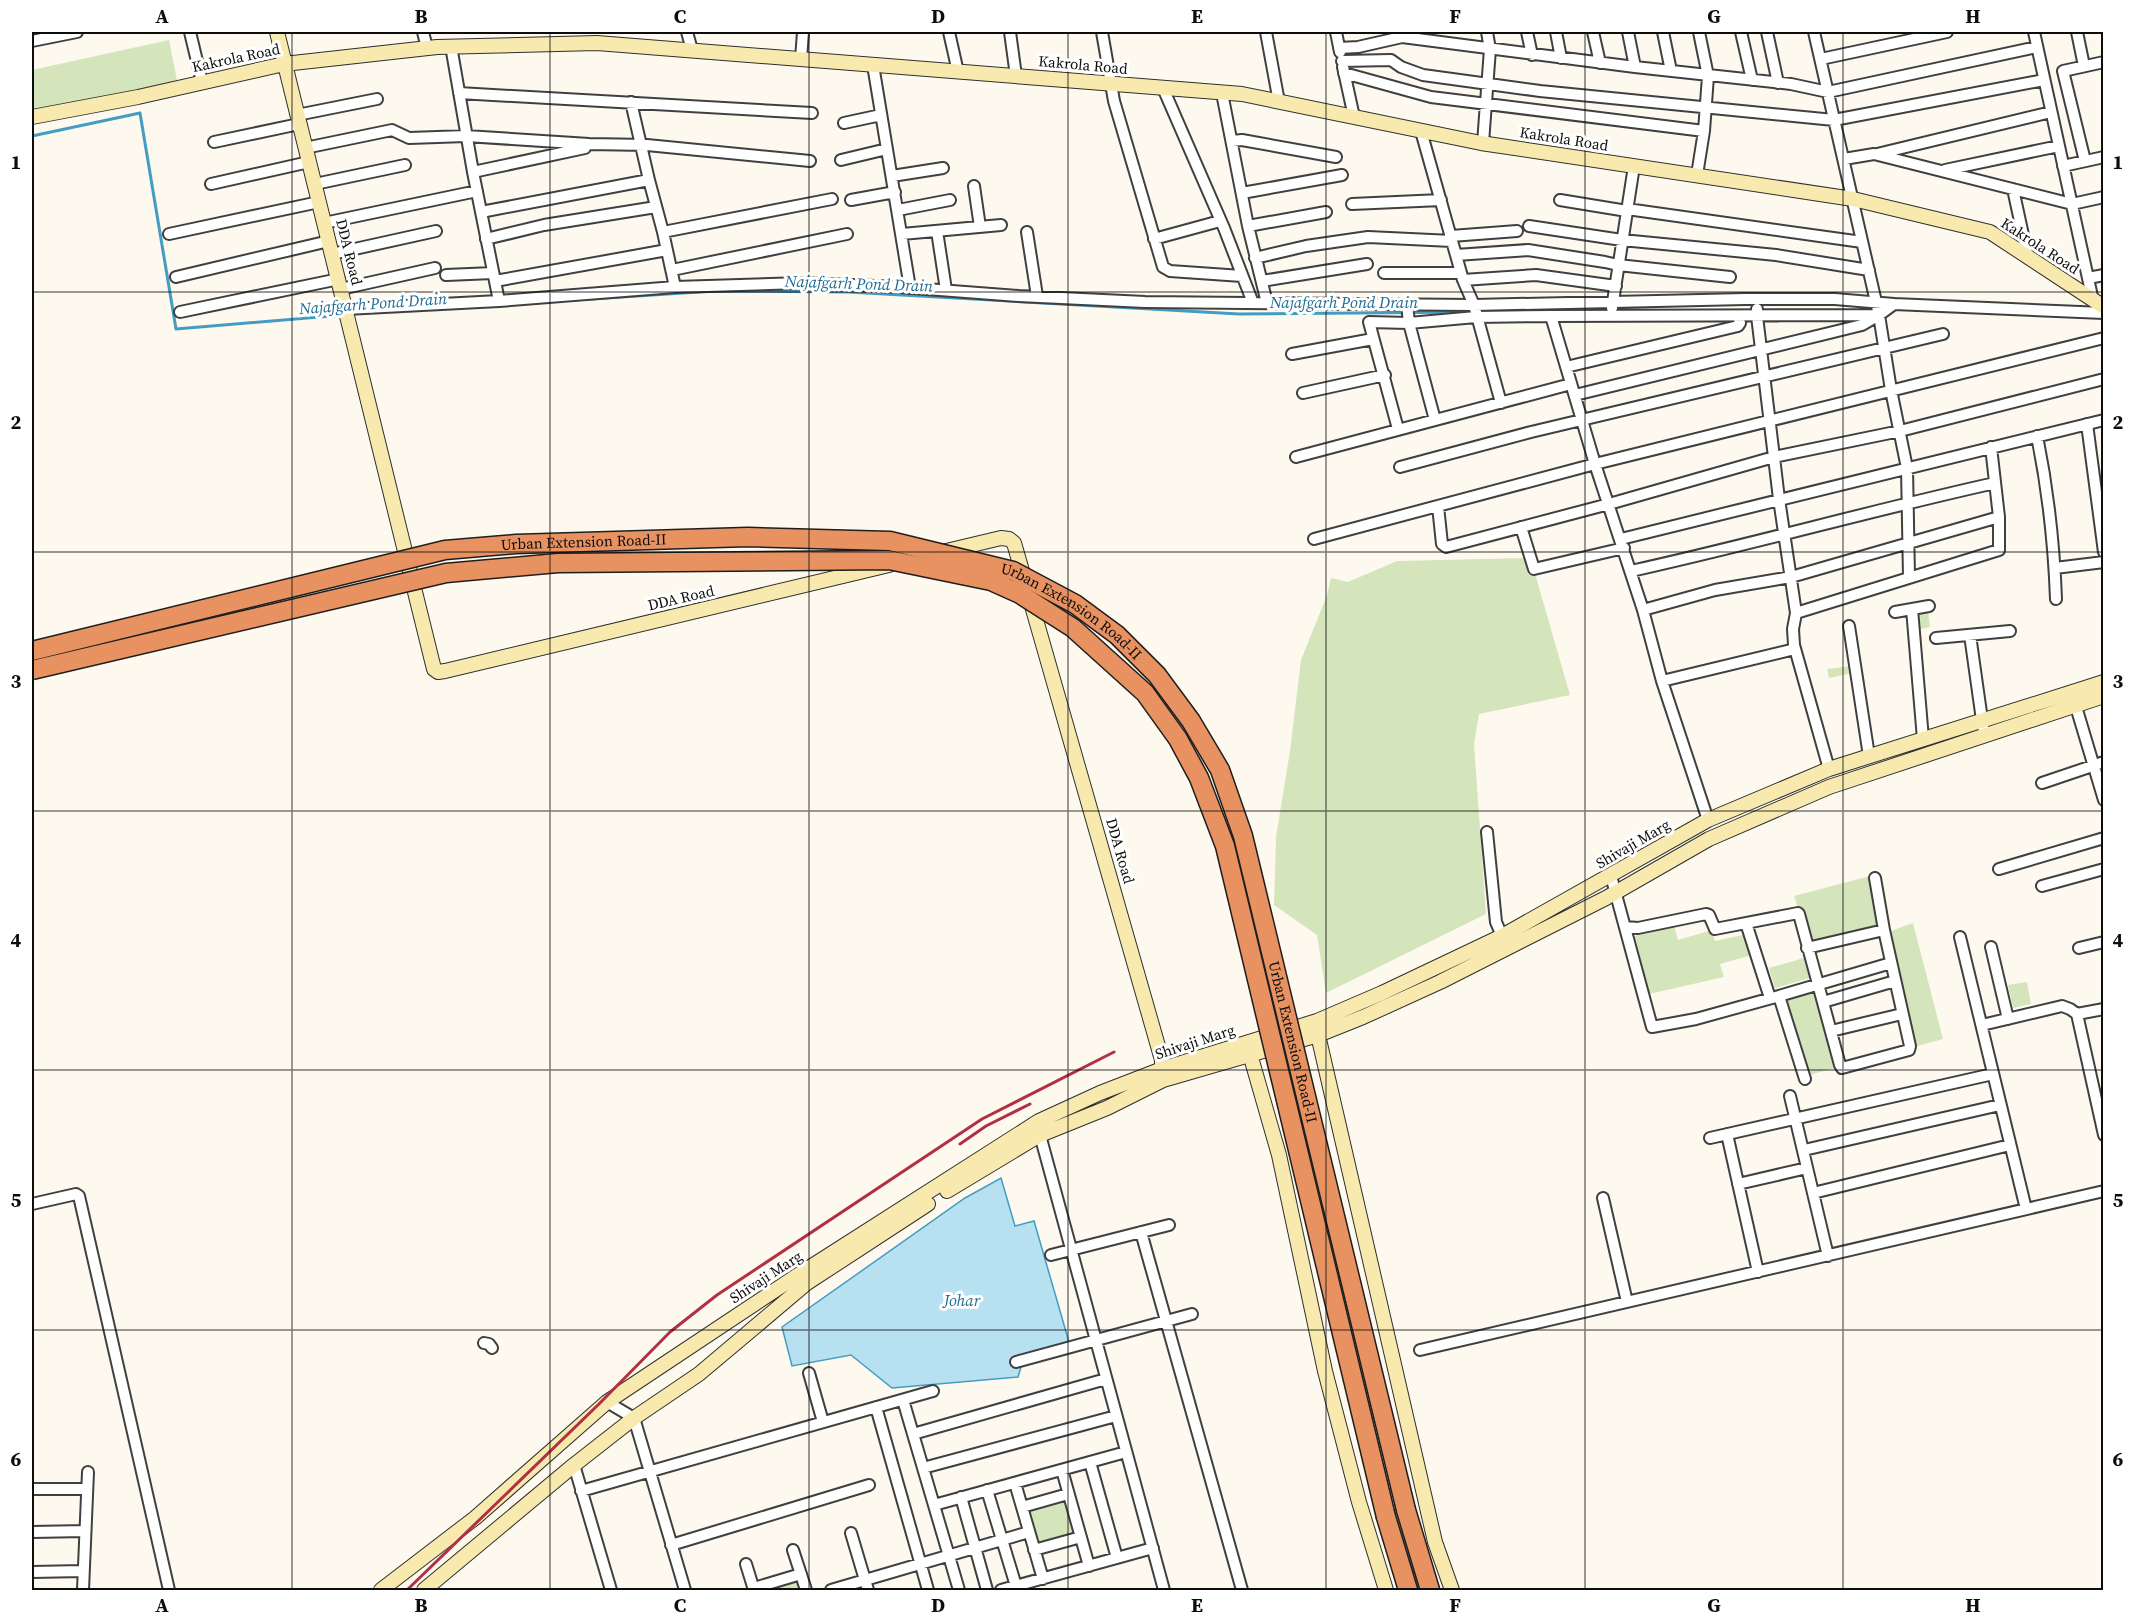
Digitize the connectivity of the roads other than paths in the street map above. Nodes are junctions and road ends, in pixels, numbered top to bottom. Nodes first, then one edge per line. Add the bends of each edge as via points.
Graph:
1 (77, 32) edge
2 (189, 32) edge
3 (277, 32) edge
4 (423, 32) edge
5 (687, 32) edge
6 (803, 32) edge
7 (949, 32) edge
8 (1010, 32) edge
9 (1102, 32) edge
10 (1266, 32) edge
11 (1336, 32) edge
12 (1487, 32) edge
13 (1527, 32) edge
14 (1556, 32) edge
15 (1593, 32) edge
16 (1628, 32) edge
17 (1663, 32) edge
18 (1699, 32) edge
19 (1741, 32) edge
20 (1767, 32) edge
21 (1814, 32) edge
22 (1947, 32) edge
23 (2034, 32) edge
24 (2077, 32) edge
25 (1426, 36) edge
26 (585, 37) edge
27 (33, 38) edge
28 (451, 46) junction
29 (2037, 47) junction
30 (427, 48) junction
31 (1339, 48) junction
32 (1490, 49) junction
33 (692, 50) junction
34 (1532, 55) junction
35 (1561, 58) junction
36 (801, 59) junction
37 (1821, 59) junction
38 (1342, 61) junction
39 (2103, 62) edge
40 (1600, 63) junction
41 (284, 64) junction
42 (873, 65) junction
43 (2084, 66) junction
44 (1635, 67) junction
45 (1671, 71) junction
46 (958, 72) junction
47 (1344, 73) junction
48 (1016, 76) junction
49 (1708, 76) junction
50 (1752, 80) junction
51 (2044, 80) junction
52 (202, 82) junction
53 (1778, 83) junction
54 (1112, 84) junction
55 (1488, 84) junction
56 (1163, 88) junction
57 (1828, 92) junction
58 (459, 93) junction
59 (1222, 93) junction
60 (377, 99) dead end
61 (631, 102) junction
62 (1279, 102) junction
63 (1486, 103) junction
64 (1706, 106) junction
65 (2051, 112) junction
66 (812, 113) dead end
67 (881, 115) junction
68 (32, 117) edge
69 (1354, 117) junction
70 (298, 120) junction
71 (1834, 120) junction
72 (844, 123) dead end
73 (1421, 131) junction
74 (1704, 131) junction
75 (466, 136) junction
76 (214, 141) dead end
77 (1232, 141) junction
78 (1483, 143) junction
79 (603, 144) junction
80 (640, 145) junction
81 (2059, 146) junction
82 (887, 149) junction
83 (1874, 154) junction
84 (307, 155) junction
85 (1336, 157) dead end
86 (2103, 157) edge
87 (1844, 159) junction
88 (841, 160) dead end
89 (810, 161) dead end
90 (2085, 161) junction
91 (405, 165) dead end
92 (1634, 166) junction
93 (2063, 166) junction
94 (943, 168) dead end
95 (1940, 171) junction
96 (473, 172) junction
97 (1342, 175) dead end
98 (1697, 175) junction
99 (892, 176) junction
100 (649, 180) junction
101 (211, 184) dead end
102 (315, 184) junction
103 (974, 186) dead end
104 (2013, 189) junction
105 (477, 191) junction
106 (895, 192) junction
107 (1242, 193) junction
108 (2103, 196) edge
109 (832, 199) dead end
110 (1853, 199) junction
111 (851, 200) dead end
112 (950, 200) dead end
113 (1441, 200) junction
114 (1560, 200) dead end
115 (319, 202) junction
116 (1352, 204) dead end
117 (2072, 204) junction
118 (656, 207) junction
119 (898, 210) junction
120 (1627, 210) junction
121 (481, 212) junction
122 (1326, 212) dead end
123 (1220, 221) junction
124 (324, 223) junction
125 (1001, 225) dead end
126 (1248, 226) junction
127 (1528, 226) dead end
128 (980, 227) junction
129 (436, 231) dead end
130 (937, 231) junction
131 (1517, 231) dead end
132 (663, 232) junction
133 (1027, 232) dead end
134 (169, 234) dead end
135 (847, 234) dead end
136 (902, 234) junction
137 (1451, 238) junction
138 (486, 239) junction
139 (1154, 239) junction
140 (1622, 240) junction
141 (1862, 242) junction
142 (331, 248) junction
143 (667, 250) junction
144 (1456, 255) junction
145 (1255, 258) junction
146 (2028, 258) junction
147 (1367, 264) dead end
148 (1618, 266) junction
149 (435, 268) dead end
150 (672, 270) junction
151 (1869, 270) junction
152 (1384, 273) dead end
153 (2103, 275) edge
154 (446, 276) dead end
155 (1242, 276) junction
156 (1462, 276) junction
157 (176, 277) dead end
158 (494, 277) junction
159 (1730, 277) dead end
160 (2088, 278) junction
161 (1262, 281) junction
162 (340, 284) junction
163 (1616, 286) junction
164 (675, 287) junction
165 (910, 288) junction
166 (946, 290) junction
167 (1037, 296) junction
168 (499, 301) junction
169 (1253, 303) junction
170 (1267, 303) junction
171 (1876, 303) junction
172 (1894, 304) junction
173 (2098, 304) edge
174 (1757, 308) junction
175 (1612, 310) junction
176 (1475, 311) junction
177 (180, 312) dead end
178 (1408, 313) junction
179 (2103, 313) edge
180 (348, 314) junction
181 (1879, 315) junction
182 (1551, 316) junction
183 (1738, 316) junction
184 (1943, 334) dead end
185 (2103, 338) edge
186 (1373, 339) junction
187 (1884, 347) junction
188 (1761, 348) junction
189 (1292, 354) dead end
190 (1566, 367) junction
191 (1385, 375) junction
192 (1764, 375) junction
193 (2103, 379) edge
194 (1573, 389) junction
195 (1891, 390) junction
196 (1303, 393) dead end
197 (1501, 402) junction
198 (1435, 420) junction
199 (1770, 420) junction
200 (2103, 420) edge
201 (1582, 421) junction
202 (2087, 424) junction
203 (1398, 429) junction
204 (1899, 431) junction
205 (2037, 436) junction
206 (1991, 447) junction
207 (1296, 457) dead end
208 (1774, 457) junction
209 (1595, 464) junction
210 (1400, 467) dead end
211 (1907, 468) junction
212 (1995, 483) junction
213 (1779, 499) junction
214 (1908, 502) junction
215 (1609, 504) junction
216 (1438, 506) junction
217 (1999, 517) junction
218 (1521, 526) junction
219 (1785, 534) junction
220 (1314, 539) dead end
221 (1622, 543) junction
222 (1908, 544) junction
223 (2103, 552) edge
224 (2103, 562) edge
225 (2055, 568) junction
226 (1631, 571) junction
227 (1791, 577) junction
228 (1909, 577) junction
229 (2056, 599) dead end
230 (1929, 606) dead end
231 (1912, 609) junction
232 (1643, 610) junction
233 (1895, 612) dead end
234 (1796, 613) junction
235 (1849, 626) dead end
236 (2010, 631) dead end
237 (1970, 635) junction
238 (1936, 638) dead end
239 (1795, 649) junction
240 (32, 651) edge
241 (32, 670) edge
242 (1662, 681) junction
243 (2103, 682) edge
244 (2072, 692) junction
245 (2103, 696) edge
246 (2075, 707) junction
247 (1981, 720) junction
248 (1986, 736) junction
249 (1923, 739) junction
250 (1869, 756) junction
251 (2098, 763) edge
252 (1829, 769) junction
253 (2042, 783) dead end
254 (2103, 800) edge
255 (1708, 820) junction
256 (1487, 832) dead end
257 (2103, 838) edge
258 (2103, 869) edge
259 (1999, 870) dead end
260 (1611, 876) junction
261 (1875, 878) dead end
262 (2042, 886) dead end
263 (1616, 893) junction
264 (1746, 923) junction
265 (1626, 927) junction
266 (1884, 930) junction
267 (1502, 936) junction
268 (1960, 937) dead end
269 (2103, 942) edge
270 (1991, 947) dead end
271 (1807, 948) junction
272 (2079, 948) dead end
273 (1891, 963) junction
274 (1895, 981) junction
275 (1818, 985) junction
276 (1775, 997) junction
277 (1823, 1002) junction
278 (2103, 1009) edge
279 (1902, 1014) junction
280 (2076, 1014) junction
281 (2008, 1019) junction
282 (1982, 1025) junction
283 (1831, 1031) junction
284 (1318, 1035) junction
285 (1250, 1054) junction
286 (1162, 1066) junction
287 (1994, 1074) junction
288 (1805, 1079) dead end
289 (1790, 1095) dead end
290 (2000, 1105) junction
291 (1795, 1118) junction
292 (1726, 1134) junction
293 (1040, 1135) junction
294 (2103, 1135) edge
295 (1710, 1138) dead end
296 (2010, 1145) junction
297 (1804, 1150) junction
298 (1807, 1168) junction
299 (1738, 1184) junction
300 (2103, 1191) edge
301 (1813, 1193) junction
302 (1603, 1198) dead end
303 (32, 1204) edge
304 (2026, 1209) junction
305 (1169, 1225) dead end
306 (1141, 1232) junction
307 (1070, 1250) junction
308 (1051, 1255) dead end
309 (1828, 1256) junction
310 (1758, 1272) junction
311 (1627, 1302) junction
312 (1192, 1314) dead end
313 (1166, 1321) junction
314 (1095, 1340) junction
315 (1420, 1350) dead end
316 (1016, 1362) dead end
317 (809, 1373) dead end
318 (1106, 1379) junction
319 (933, 1391) dead end
320 (903, 1400) junction
321 (607, 1402) junction
322 (876, 1407) junction
323 (1116, 1416) junction
324 (634, 1418) junction
325 (823, 1422) junction
326 (913, 1434) junction
327 (1126, 1452) junction
328 (1090, 1462) junction
329 (574, 1465) junction
330 (923, 1468) junction
331 (1062, 1470) junction
332 (88, 1472) dead end
333 (649, 1472) junction
334 (1015, 1483) junction
335 (869, 1485) dead end
336 (32, 1489) edge
337 (87, 1489) junction
338 (987, 1490) junction
339 (581, 1491) junction
340 (1068, 1494) junction
341 (961, 1497) junction
342 (934, 1505) junction
343 (1022, 1507) junction
344 (85, 1531) junction
345 (32, 1532) edge
346 (1029, 1532) junction
347 (851, 1533) dead end
348 (1081, 1537) junction
349 (1002, 1540) junction
350 (671, 1545) junction
351 (976, 1548) junction
352 (1153, 1548) junction
353 (793, 1550) dead end
354 (1034, 1550) junction
355 (949, 1556) junction
356 (1116, 1558) junction
357 (746, 1564) dead end
358 (921, 1564) junction
359 (1089, 1566) junction
360 (83, 1571) junction
361 (32, 1572) edge
362 (801, 1574) junction
363 (1043, 1579) junction
364 (867, 1585) edge
365 (1016, 1586) junction
366 (754, 1589) edge
367 (82, 1590) edge
368 (170, 1590) edge
369 (381, 1590) edge
370 (424, 1590) edge
371 (611, 1590) edge
372 (685, 1590) edge
373 (806, 1590) edge
374 (831, 1590) edge
375 (928, 1590) edge
376 (959, 1590) edge
377 (987, 1590) edge
378 (1001, 1590) edge
379 (1161, 1590) edge
380 (1242, 1590) edge
381 (1386, 1590) edge
382 (1408, 1590) edge
383 (1430, 1590) edge
384 (1452, 1590) edge

1 - 27 street
2 - 52 street
3 - 41 street, DDA Road
4 - 30 street
5 - 33 street
6 - 36 street
7 - 46 street
8 - 48 street
9 - 54 street
10 - 62 street
11 - 31 street
12 - 32 street
13 - 34 street
14 - 35 street
15 - 40 street
16 - 44 street
17 - 45 street
18 - 49 street
19 - 50 street
20 - 53 street
21 - 37 street
22 - 37 street
23 - 29 street
24 - 43 street
25 - 31 street
25 - 32 street
26 - 28 street, Kakrola Road
26 - 33 street, Kakrola Road
28 - 30 street, Kakrola Road
28 - 58 street
29 - 51 street
29 - 57 street
30 - 41 street, Kakrola Road
31 - 38 street
32 - 34 street
32 - 55 street
33 - 36 street, Kakrola Road
34 - 35 street
35 - 40 street
36 - 42 street, Kakrola Road
37 - 57 street
38 - 47 street
38 - 55 street via 1393,60 1422,75
39 - 43 street
40 - 44 street
41 - 52 street, Kakrola Road
41 - 70 street, DDA Road
42 - 46 street, Kakrola Road
42 - 67 street
43 - 90 street via 2063,72
44 - 45 street
45 - 49 street
46 - 48 street, Kakrola Road
47 - 63 street via 1431,97
47 - 69 street
48 - 54 street, Kakrola Road
49 - 50 street
49 - 64 street
50 - 53 street
51 - 65 street
51 - 71 street
52 - 68 street, Kakrola Road
53 - 57 street
54 - 56 street, Kakrola Road
54 - 139 street via 1113,101
55 - 63 street
55 - 64 street
56 - 59 street, Kakrola Road
56 - 123 street
57 - 71 street
58 - 61 street
58 - 75 street
59 - 62 street, Kakrola Road
59 - 77 street
60 - 70 street
61 - 66 street
61 - 80 street
62 - 69 street, Kakrola Road
63 - 74 street
63 - 78 street
64 - 71 street
64 - 74 street
65 - 81 street
65 - 83 street
67 - 72 street
67 - 82 street
69 - 73 street, Kakrola Road
70 - 76 street
70 - 84 street, DDA Road
71 - 87 street
73 - 78 street, Kakrola Road
73 - 113 street
74 - 98 street
75 - 79 street
75 - 84 street via 408,138 392,130
75 - 96 street
77 - 85 street
77 - 107 street
78 - 92 street, Kakrola Road
79 - 80 street
79 - 96 street
80 - 89 street
80 - 100 street
81 - 93 street
81 - 95 street
82 - 88 street
82 - 99 street
83 - 87 street
83 - 95 street
84 - 101 street
84 - 102 street, DDA Road
86 - 90 street
87 - 110 street
90 - 93 street
91 - 102 street
92 - 98 street, Kakrola Road
92 - 120 street
93 - 117 street
94 - 99 street
95 - 104 street
96 - 105 street
97 - 107 street
98 - 110 street, Kakrola Road
99 - 106 street
100 - 118 street
100 - 121 street
102 - 115 street, DDA Road
103 - 128 street
104 - 117 street
104 - 146 street
105 - 121 street
105 - 124 street
106 - 111 street
106 - 119 street
107 - 126 street
108 - 117 street
109 - 132 street
110 - 141 street
110 - 146 street, Kakrola Road via 1990,232
112 - 119 street
113 - 116 street
113 - 137 street
114 - 120 street
115 - 124 street, DDA Road
115 - 134 street
117 - 160 street
118 - 132 street
118 - 138 street via 544,225
119 - 136 street
120 - 140 street
120 - 141 street
121 - 138 street
122 - 126 street
123 - 139 street
123 - 155 street
124 - 142 street, DDA Road
125 - 128 street
126 - 145 street
127 - 140 street
128 - 130 street
129 - 142 street
130 - 136 street
130 - 166 street
131 - 137 street
132 - 143 street
133 - 167 street
135 - 150 street
136 - 165 street
137 - 144 street
137 - 145 street via 1368,237
138 - 158 street
139 - 155 street via 1166,270
140 - 148 street
140 - 151 street via 1776,255
141 - 151 street
142 - 157 street
142 - 162 street, DDA Road
143 - 150 street
143 - 158 street
144 - 148 street via 1528,250
144 - 156 street
145 - 161 street
146 - 173 street, Kakrola Road
147 - 161 street
148 - 159 street
148 - 163 street
149 - 162 street
150 - 164 street
151 - 171 street
152 - 156 street
153 - 160 street
154 - 158 street
155 - 169 street
156 - 163 street via 1536,274
156 - 176 street
158 - 168 street
160 - 173 street
161 - 170 street
162 - 177 street
162 - 180 street, DDA Road
163 - 175 street
164 - 165 street via 792,283
164 - 168 street
165 - 166 street
166 - 167 street
167 - 169 street
168 - 180 street
169 - 170 street
170 - 178 street
171 - 172 street
171 - 174 street via 1835,299
171 - 181 street
172 - 179 street
172 - 181 street
174 - 175 street
174 - 181 street
174 - 183 street
174 - 188 street
175 - 176 street
175 - 182 street
175 - 183 street
176 - 178 street
176 - 178 street
176 - 182 street
176 - 197 street
178 - 186 street via 1369,322
178 - 198 street
180 - 286 street, DDA Road via 434,669 438,672 1009,538 1014,543
181 - 187 street
181 - 188 street via 1862,325
182 - 190 street
183 - 190 street via 1738,326
184 - 187 street
185 - 195 street
186 - 189 street
186 - 191 street
187 - 192 street
187 - 195 street
188 - 192 street
188 - 194 street
190 - 194 street
191 - 196 street
191 - 203 street
192 - 199 street
192 - 201 street
193 - 204 street
194 - 197 street
194 - 201 street
195 - 199 street
195 - 204 street
197 - 198 street
198 - 203 street
199 - 208 street
199 - 209 street
200 - 202 street
201 - 209 street
201 - 210 street
202 - 205 street
202 - 223 street
203 - 207 street
204 - 208 street
204 - 211 street
205 - 206 street
205 - 225 street
206 - 211 street
206 - 212 street
208 - 213 street
208 - 215 street
209 - 215 street
209 - 216 street
211 - 213 street
211 - 214 street
212 - 214 street
212 - 217 street
213 - 219 street
213 - 221 street
214 - 219 street
214 - 222 street
215 - 218 street
215 - 221 street
216 - 218 street via 1444,546
216 - 220 street
217 - 222 street
217 - 228 street via 1997,552
218 - 221 street via 1534,569
219 - 226 street
219 - 227 street
221 - 226 street
222 - 227 street
222 - 228 street
224 - 225 street
225 - 229 street
226 - 232 street
227 - 232 street via 1715,590
227 - 234 street
228 - 234 street
230 - 231 street
231 - 233 street
231 - 249 street
232 - 242 street
234 - 239 street
235 - 250 street
236 - 237 street
237 - 238 street
237 - 247 street
239 - 242 street
239 - 252 street
240 - 383 highway, Urban Extension Road-II, bridge via 445,550 516,544 748,537 890,542 1013,570 1075,604 1117,635 1157,675 1220,770 1243,836 1406,1510
241 - 382 highway, Urban Extension Road-II, bridge via 446,573 558,563 889,560 991,581 1020,594 1073,628 1145,693 1178,739 1199,778 1225,846 1386,1517
242 - 255 street
243 - 244 street, Shivaji Marg
244 - 246 street
244 - 247 street, Shivaji Marg
245 - 246 street, Shivaji Marg
246 - 248 street, Shivaji Marg
246 - 251 street
247 - 248 street
247 - 249 street, Shivaji Marg
248 - 263 street, Shivaji Marg via 1829,787 1709,839
249 - 250 street, Shivaji Marg
250 - 252 street, Shivaji Marg
251 - 253 street
251 - 254 street
252 - 255 street, Shivaji Marg
255 - 260 street, Shivaji Marg
256 - 267 street via 1496,921
257 - 259 street
258 - 262 street
260 - 263 street
260 - 267 street, Shivaji Marg
261 - 266 street
263 - 265 street
263 - 284 street, Shivaji Marg via 1440,982
264 - 265 street via 1715,929 1706,914
264 - 271 street via 1798,913
264 - 276 street
265 - 276 street via 1652,1027
266 - 271 street
266 - 273 street
267 - 286 street, Shivaji Marg via 1317,1021
268 - 282 street
269 - 272 street
270 - 281 street
271 - 275 street
273 - 274 street
273 - 275 street
274 - 277 street
274 - 279 street
275 - 276 street
275 - 277 street
276 - 288 street
277 - 283 street
278 - 280 street
279 - 283 street
279 - 283 street via 1909,1050 1844,1068
280 - 281 street via 2061,1006
280 - 294 street
281 - 282 street
282 - 287 street
284 - 285 street, Shivaji Marg
284 - 384 street via 1435,1542
285 - 293 street, Shivaji Marg via 1163,1080
285 - 381 street via 1279,1155 1325,1371
286 - 321 street, Shivaji Marg via 1039,1121
287 - 290 street
287 - 291 street
289 - 291 street
290 - 296 street
290 - 297 street
291 - 292 street
291 - 297 street
292 - 295 street
292 - 299 street
293 - 307 street
293 - 324 street, Shivaji Marg via 807,1283 699,1374
296 - 301 street
296 - 304 street
297 - 298 street
298 - 299 street
298 - 301 street
299 - 310 street
300 - 304 street
301 - 309 street
302 - 311 street
303 - 368 street via 79,1196
304 - 309 street
305 - 306 street
306 - 307 street
306 - 313 street
307 - 308 street
307 - 314 street
309 - 310 street
310 - 311 street
311 - 315 street
312 - 313 street
313 - 314 street
313 - 380 street
314 - 316 street
314 - 318 street
317 - 325 street
318 - 323 street
318 - 326 street
319 - 320 street
320 - 322 street
320 - 326 street
321 - 324 street
321 - 369 street, Shivaji Marg via 475,1518
322 - 325 street
322 - 358 street
323 - 327 street
323 - 330 street
324 - 329 street, Shivaji Marg
324 - 333 street
325 - 333 street
326 - 330 street
327 - 328 street
327 - 352 street
328 - 331 street
328 - 356 street
329 - 339 street
329 - 370 street, Shivaji Marg
330 - 342 street
331 - 334 street
331 - 340 street
332 - 337 street
333 - 339 street
333 - 350 street
334 - 338 street
334 - 343 street
335 - 350 street
336 - 337 street
337 - 344 street
338 - 341 street
338 - 349 street
339 - 371 street
340 - 343 street
340 - 348 street
341 - 342 street
341 - 351 street
342 - 355 street
343 - 346 street
344 - 345 street
344 - 360 street
346 - 349 street
346 - 354 street
347 - 364 street
348 - 354 street
348 - 359 street
349 - 351 street
349 - 365 street
350 - 372 street
351 - 355 street
351 - 377 street
352 - 356 street
352 - 379 street
353 - 362 street
354 - 363 street
355 - 358 street
355 - 376 street
356 - 359 street
357 - 366 street
358 - 364 street
358 - 375 street
359 - 363 street
360 - 361 street
360 - 367 street
362 - 366 street
362 - 373 street
363 - 365 street
364 - 374 street
365 - 378 street

